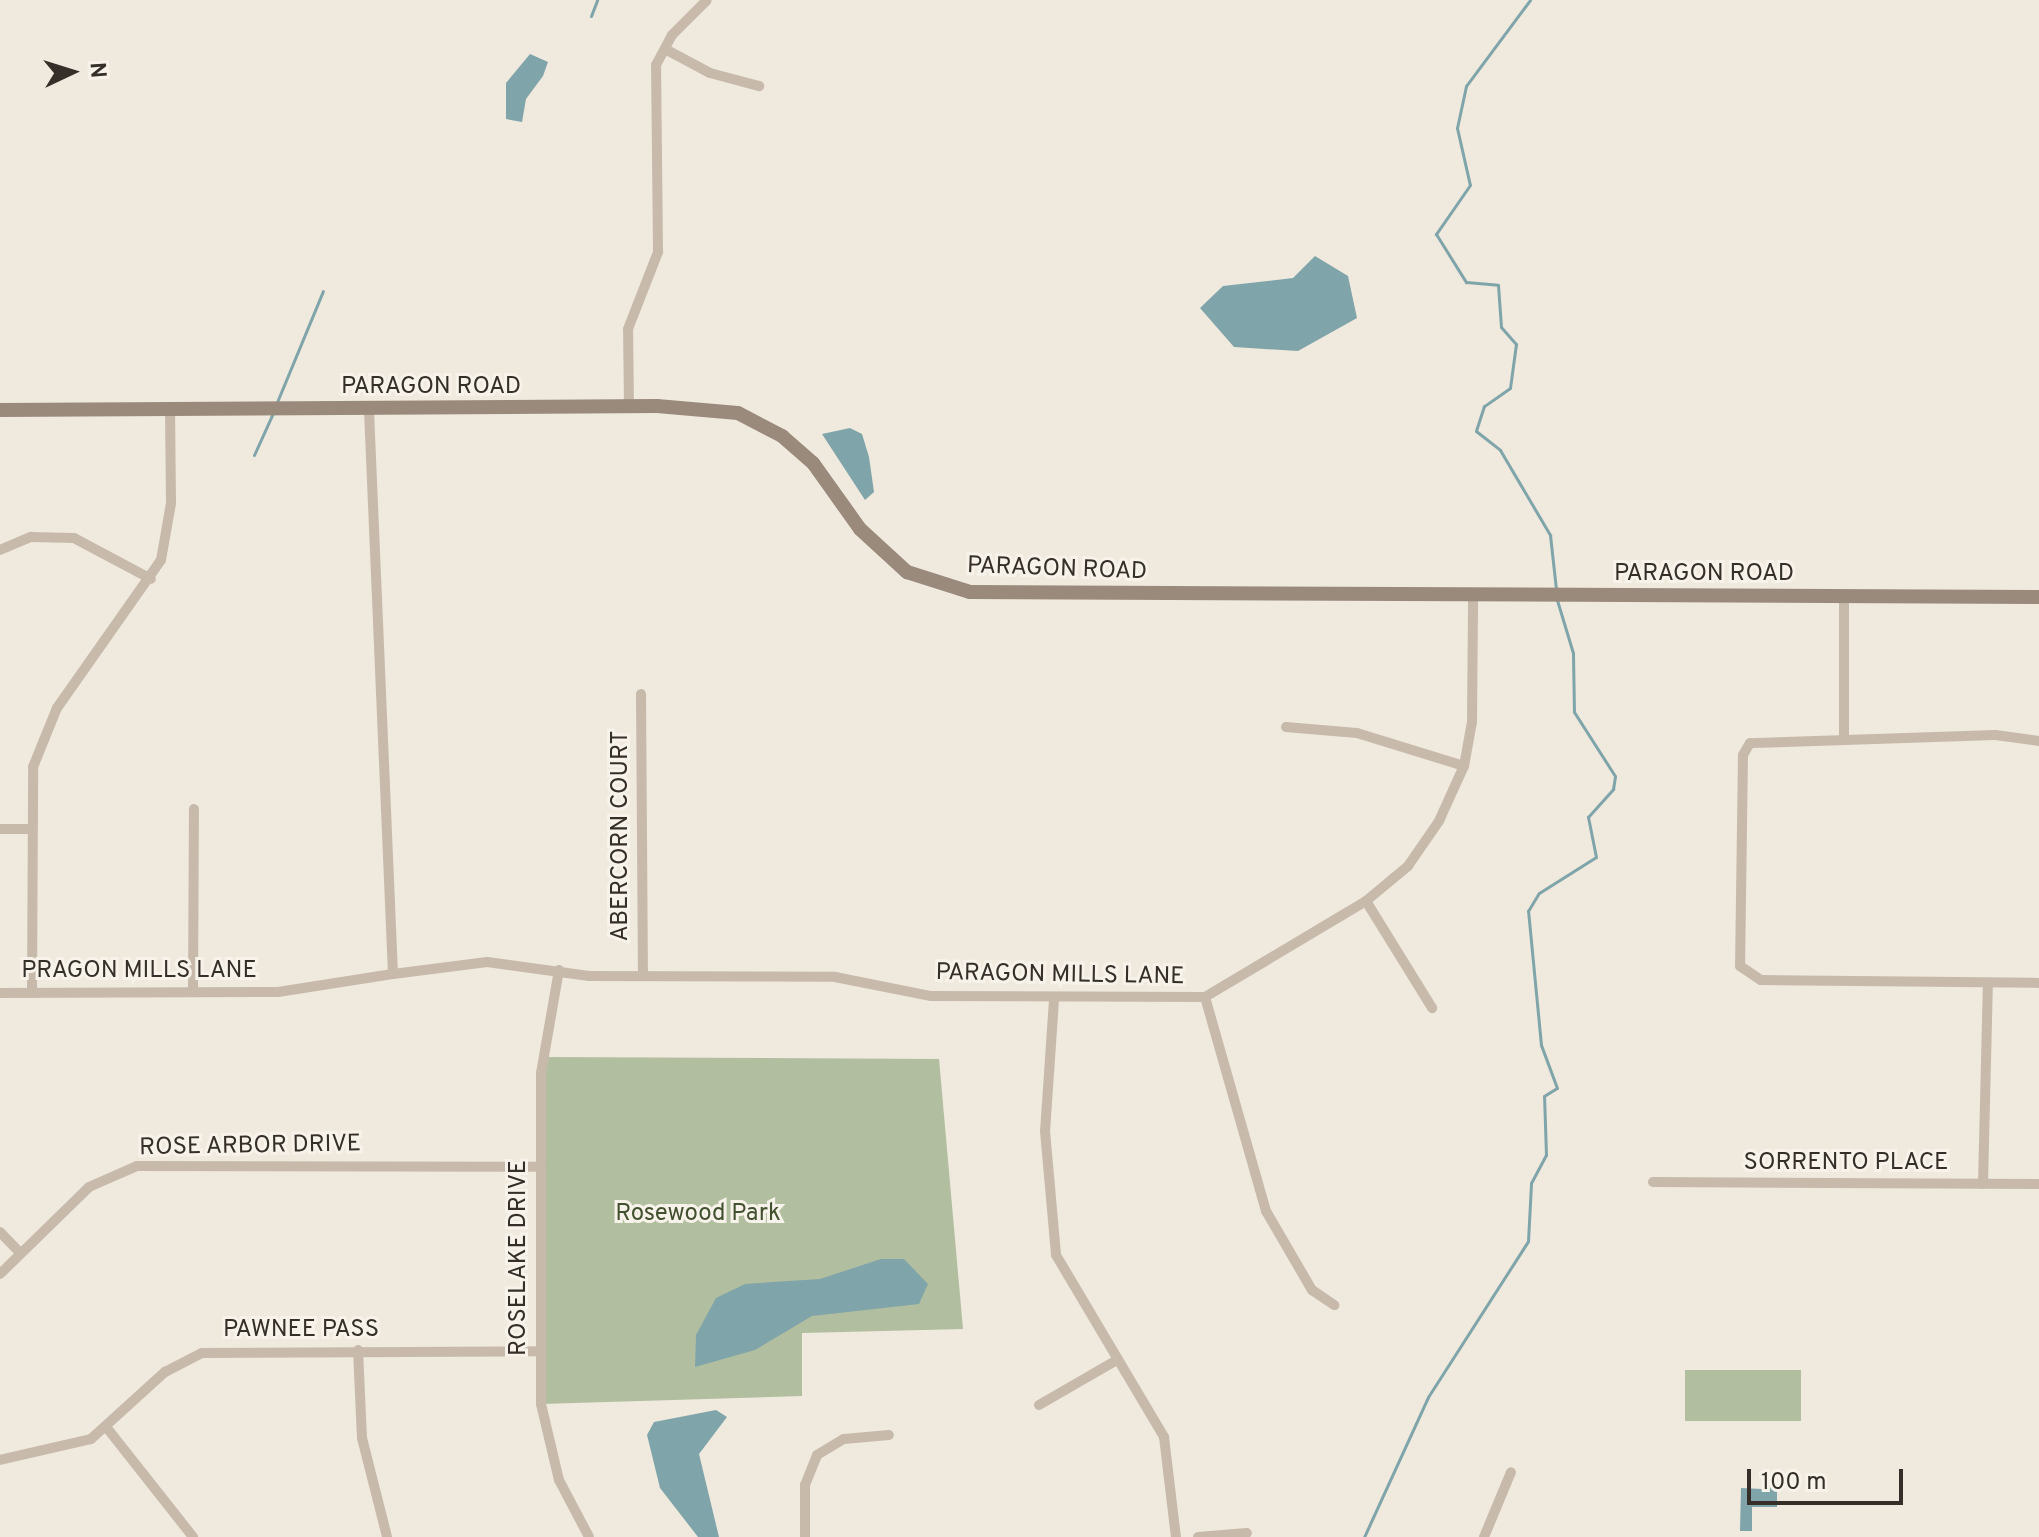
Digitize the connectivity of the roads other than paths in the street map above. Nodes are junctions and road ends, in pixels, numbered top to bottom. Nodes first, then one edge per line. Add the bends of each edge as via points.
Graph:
1 (707, 0) edge
2 (665, 49) junction
3 (759, 86) dead end
4 (629, 407) junction
5 (0, 410) edge
6 (170, 410) junction
7 (369, 411) junction
8 (0, 550) edge
9 (151, 579) junction
10 (1473, 597) junction
11 (1844, 597) junction
12 (2039, 597) edge
13 (641, 694) dead end
14 (1286, 727) dead end
15 (1844, 738) junction
16 (2039, 741) edge
17 (1464, 766) junction
18 (194, 809) dead end
19 (0, 829) edge
20 (32, 829) junction
21 (1366, 901) junction
22 (559, 970) junction
23 (393, 974) junction
24 (643, 976) junction
25 (2039, 983) edge
26 (1988, 984) junction
27 (193, 992) junction
28 (0, 993) edge
29 (32, 993) junction
30 (1205, 997) junction
31 (1054, 1000) junction
32 (1432, 1008) dead end
33 (541, 1167) junction
34 (1653, 1182) dead end
35 (1983, 1184) junction
36 (2039, 1184) edge
37 (0, 1232) edge
38 (20, 1253) junction
39 (0, 1274) edge
40 (1334, 1305) dead end
41 (358, 1350) junction
42 (540, 1351) junction
43 (1117, 1360) junction
44 (1039, 1405) dead end
45 (107, 1428) junction
46 (889, 1435) dead end
47 (0, 1460) edge
48 (1511, 1472) dead end
49 (1247, 1533) dead end
50 (193, 1537) edge
51 (387, 1537) edge
52 (589, 1537) edge
53 (805, 1537) edge
54 (1176, 1537) edge
55 (1198, 1537) edge
56 (1484, 1537) edge

1 - 2 street
2 - 3 street via 710,73
2 - 4 street via 651,106 658,252 628,329
4 - 7 street, PARAGON ROAD
4 - 10 street, PARAGON ROAD via 738,413 782,436 887,555 919,579 952,589
5 - 6 street, PARAGON ROAD
6 - 7 street, PARAGON ROAD
6 - 9 street via 169,535
7 - 23 street
8 - 9 street via 31,537 74,538
9 - 20 street via 42,736
10 - 11 street, PARAGON ROAD
10 - 17 street, PARAGON MILLS LANE via 1472,722
11 - 12 street, PARAGON ROAD
11 - 15 street
13 - 24 street, ABERCORN COURT
14 - 17 street via 1357,733
15 - 16 street
15 - 26 street via 1761,738 1743,755 1744,975
17 - 21 street, PARAGON MILLS LANE via 1408,866
18 - 27 street
19 - 20 street
20 - 29 street
21 - 30 street, PARAGON MILLS LANE
21 - 32 street
22 - 23 street, PARAGON MILLS LANE via 487,962
22 - 24 street, PARAGON MILLS LANE
22 - 33 street, ROSELAKE DRIVE via 541,1073
23 - 27 street, PRAGON MILLS LANE via 278,992
24 - 31 street, PARAGON MILLS LANE via 835,977 931,996
25 - 26 street
26 - 35 street
27 - 29 street, PRAGON MILLS LANE
28 - 29 street, PRAGON MILLS LANE
30 - 31 street, PARAGON MILLS LANE
30 - 40 street via 1266,1211 1312,1290
31 - 43 street via 1045,1131 1054,1243 1067,1283
33 - 38 street, ROSE ARBOR DRIVE via 137,1166 89,1187
33 - 42 street, ROSELAKE DRIVE
34 - 35 street, SORRENTO PLACE
35 - 36 street, SORRENTO PLACE
37 - 38 street
38 - 39 street, ROSE ARBOR DRIVE
41 - 42 street, PAWNEE PASS
41 - 45 street, PAWNEE PASS via 202,1353 165,1372
41 - 51 street via 364,1451
42 - 52 street, ROSELAKE DRIVE via 551,1458
43 - 44 street
43 - 54 street via 1164,1437
45 - 47 street, PAWNEE PASS via 70,1448
45 - 50 street
46 - 53 street via 844,1439 817,1455 805,1485
48 - 56 street
49 - 55 street

